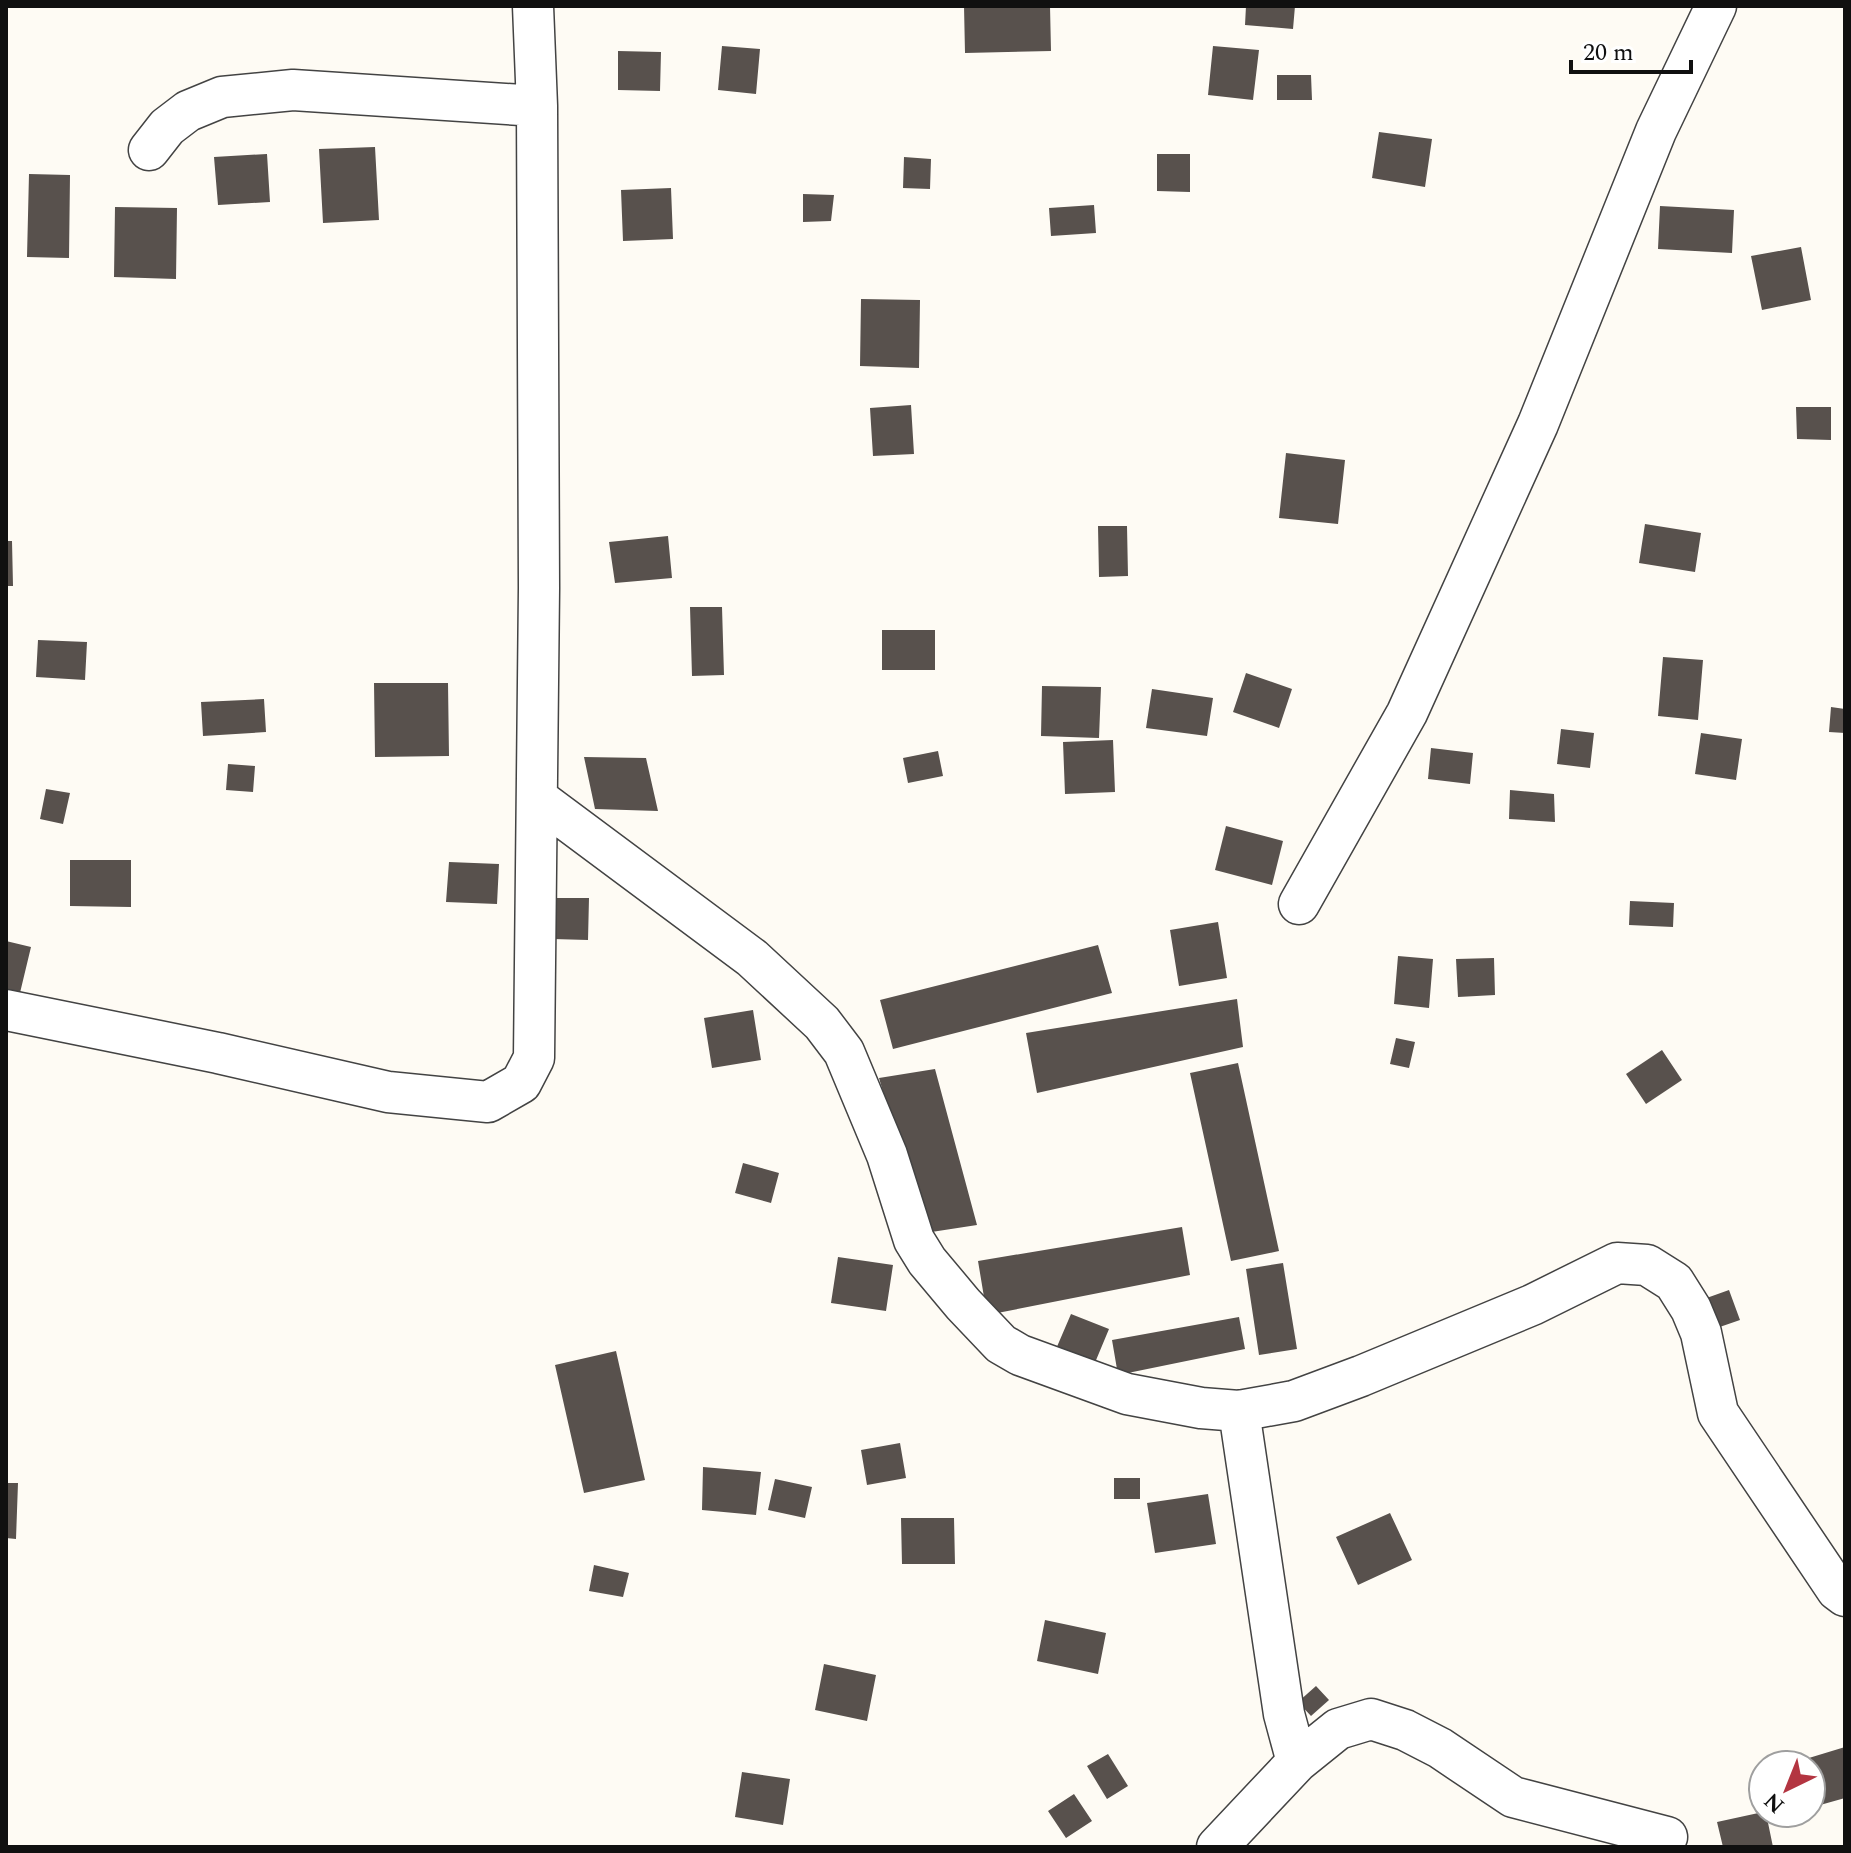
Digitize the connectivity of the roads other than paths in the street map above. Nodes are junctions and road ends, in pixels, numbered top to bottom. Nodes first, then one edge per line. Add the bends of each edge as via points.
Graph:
1 (533, 6) edge
2 (1716, 6) edge
3 (537, 106) junction
4 (149, 150) dead end
5 (537, 798) junction
6 (1299, 904) dead end
7 (6, 1010) edge
8 (1239, 1411) junction
9 (1845, 1596) edge
10 (1297, 1762) junction
11 (1667, 1837) dead end
12 (1217, 1847) edge

1 - 3 street
2 - 6 street via 1656,131 1538,424 1407,713
3 - 4 street via 293,90 222,97 188,111
3 - 5 street
5 - 7 street via 534,1058 521,1083 488,1102 388,1092
5 - 8 street via 752,958 822,1023 844,1052 887,1155 914,1240 1001,1344 1127,1394
8 - 9 street via 1294,1401 1361,1376 1532,1305 1617,1263 1647,1265 1674,1282 1691,1309 1718,1413
8 - 10 street via 1284,1714
10 - 11 street via 1338,1729 1371,1719 1440,1748 1513,1797
10 - 12 street

